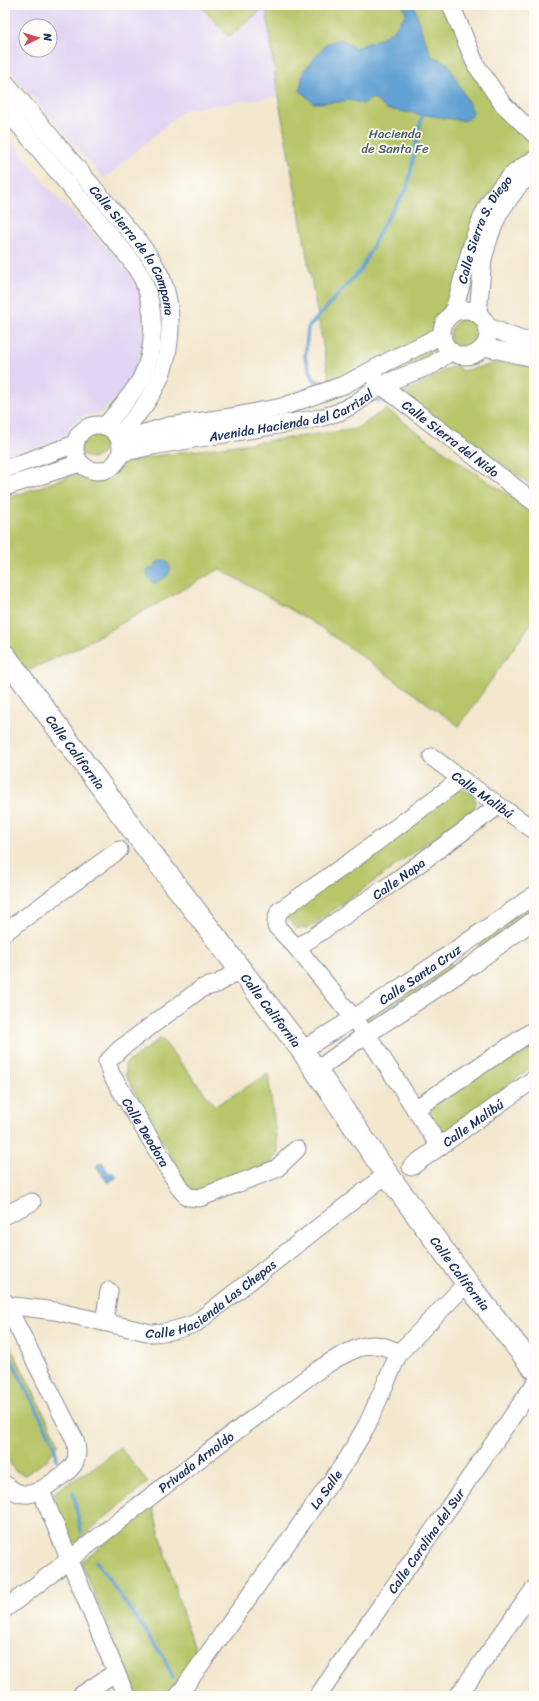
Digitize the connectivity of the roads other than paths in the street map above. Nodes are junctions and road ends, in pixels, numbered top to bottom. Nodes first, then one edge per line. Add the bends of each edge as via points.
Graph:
1 (451, 5) edge
2 (7, 88) edge
3 (5, 108) edge
4 (534, 134) edge
5 (534, 160) edge
6 (534, 171) edge
7 (118, 217) junction
8 (106, 229) junction
9 (453, 313) junction
10 (478, 313) junction
11 (488, 327) junction
12 (442, 335) junction
13 (534, 341) edge
14 (484, 347) junction
15 (451, 351) junction
16 (534, 358) edge
17 (370, 372) junction
18 (381, 385) junction
19 (330, 390) junction
20 (147, 402) junction
21 (339, 412) junction
22 (105, 426) junction
23 (169, 426) junction
24 (120, 443) junction
25 (75, 444) junction
26 (80, 463) junction
27 (5, 469) edge
28 (5, 487) edge
29 (534, 502) edge
30 (5, 656) edge
31 (432, 757) dead end
32 (461, 779) junction
33 (498, 806) junction
34 (534, 830) edge
35 (119, 850) dead end
36 (534, 895) edge
37 (534, 920) edge
38 (5, 932) edge
39 (461, 947) junction
40 (297, 948) junction
41 (235, 963) junction
42 (472, 964) junction
43 (353, 1018) junction
44 (534, 1030) edge
45 (367, 1035) junction
46 (302, 1050) junction
47 (316, 1071) junction
48 (534, 1079) edge
49 (415, 1110) junction
50 (440, 1147) junction
51 (297, 1149) dead end
52 (411, 1167) dead end
53 (387, 1174) junction
54 (32, 1202) dead end
55 (5, 1215) edge
56 (467, 1283) junction
57 (109, 1291) dead end
58 (6, 1304) edge
59 (104, 1322) junction
60 (399, 1353) junction
61 (534, 1368) edge
62 (534, 1385) edge
63 (5, 1484) edge
64 (41, 1491) junction
65 (69, 1561) junction
66 (534, 1589) edge
67 (5, 1609) edge
68 (116, 1672) junction
69 (80, 1696) edge
70 (126, 1696) edge
71 (178, 1696) edge
72 (318, 1696) edge
73 (458, 1696) edge

1 - 4 street via 476,65 502,103
2 - 7 street, Calle Sierra de la Campana
3 - 8 street, Calle Sierra de la Campana
5 - 9 street, Calle Sierra S. Diego via 500,186 486,206 477,227
6 - 10 street, Calle Sierra S. Diego via 519,185 499,213 490,235 483,259
7 - 8 street
7 - 20 street, Calle Sierra de la Campana via 153,262 161,278 170,317 166,357 161,376
8 - 22 street, Calle Sierra de la Campana via 143,280 151,305 152,327 150,356 141,379 128,400
9 - 10 street via 466,309
9 - 12 street via 446,320
10 - 11 street
11 - 13 street via 522,340
11 - 14 street via 488,338
12 - 15 street
12 - 17 street, Avenida Hacienda del Carrizal
14 - 15 street via 468,356
14 - 16 street
15 - 18 street, Avenida Hacienda del Carrizal via 434,364
17 - 18 street, Calle Sierra del Nido
17 - 19 street, Avenida Hacienda del Carrizal
18 - 21 street, Avenida Hacienda del Carrizal
18 - 29 street, Calle Sierra del Nido
19 - 21 street
19 - 23 street, Avenida Hacienda del Carrizal via 282,407
20 - 23 street via 150,417
20 - 24 street, Calle Sierra de la Campana
21 - 24 street, Avenida Hacienda del Carrizal via 320,418 152,446
22 - 24 street via 111,428
22 - 25 street via 90,426 83,430
23 - 24 street, Avenida Hacienda del Carrizal
24 - 26 street via 114,466 107,470 92,471
25 - 26 street
25 - 27 street
26 - 28 street
30 - 41 main road, Calle California
31 - 32 street, Calle Malibú
32 - 33 street, Calle Malibú
32 - 40 street via 354,859 279,910 276,926
33 - 34 street, Calle Malibú
33 - 40 street, Calle Napa via 394,882
35 - 38 street
36 - 39 street, Calle Santa Cruz
37 - 42 street, Calle Santa Cruz
39 - 42 street
39 - 43 street, Calle Santa Cruz
40 - 43 street
41 - 46 main road, Calle California
41 - 51 street, Calle Deodora via 210,976 202,988 120,1049 107,1062 111,1074 181,1190 188,1197 199,1198 276,1169
42 - 45 street, Calle Santa Cruz
43 - 45 street
43 - 46 street, Calle Santa Cruz
44 - 49 street
45 - 47 street, Calle Santa Cruz
45 - 49 street
46 - 47 main road, Calle California
47 - 53 main road, Calle California
48 - 50 street, Calle Malibú
49 - 50 street
50 - 52 street, Calle Malibú
53 - 56 main road, Calle California
53 - 59 street, Calle Hacienda Las Chepas via 196,1323 165,1333 151,1333
54 - 55 street
56 - 60 street, La Salle
56 - 61 main road, Calle California
57 - 59 street
58 - 59 street, Calle Hacienda Las Chepas
58 - 64 street via 75,1440 77,1456 72,1468
60 - 65 street, Privada Arnoldo via 388,1347 368,1345 328,1364
60 - 71 street, La Salle via 368,1423 348,1458
62 - 72 street, Calle Carolina del Sur
63 - 64 street via 17,1493
64 - 65 street
65 - 67 street, Privada Arnoldo
65 - 68 street
66 - 73 street
68 - 69 street
68 - 70 street

